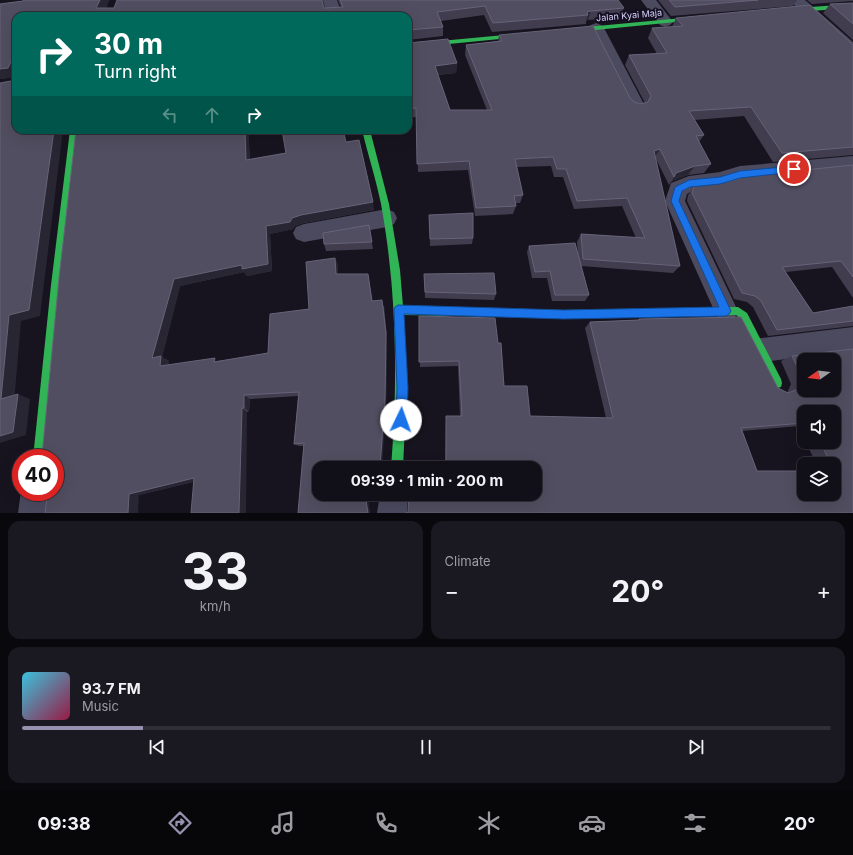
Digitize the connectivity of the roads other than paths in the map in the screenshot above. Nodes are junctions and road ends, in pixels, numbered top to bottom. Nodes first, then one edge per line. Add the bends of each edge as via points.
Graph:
1 (330, 0) edge
2 (648, 0) edge
3 (801, 4) edge
4 (853, 6) edge
5 (334, 12) edge
6 (774, 12) edge
7 (712, 18) edge
8 (665, 22) junction
9 (596, 28) junction
10 (557, 32) edge
11 (533, 34) edge
12 (412, 46) edge
13 (853, 50) edge
14 (636, 106) edge
15 (74, 134) edge
16 (367, 134) edge
17 (853, 163) edge
18 (387, 218) junction
19 (304, 233) dead end
20 (398, 310) junction
21 (726, 311) junction
22 (853, 339) edge
23 (761, 350) junction
24 (777, 383) edge
25 (40, 449) edge
26 (398, 461) edge
27 (34, 501) edge
28 (393, 501) edge
29 (33, 513) edge
30 (392, 513) edge

1 - 5 street
2 - 8 street
3 - 4 street
3 - 6 street
3 - 13 street
7 - 8 street, Jalan Kyai Maja
8 - 9 street, Jalan Kyai Maja
9 - 10 street, Jalan Kyai Maja
9 - 14 street
11 - 12 street
15 - 25 street via 56,278
16 - 18 street
17 - 21 street via 740,174 720,180 689,184 678,189 675,201
18 - 19 street
18 - 20 street
20 - 21 street via 564,314
20 - 26 street via 403,388
21 - 23 street via 738,311 743,315
22 - 23 street
23 - 24 street
27 - 29 street
28 - 30 street

